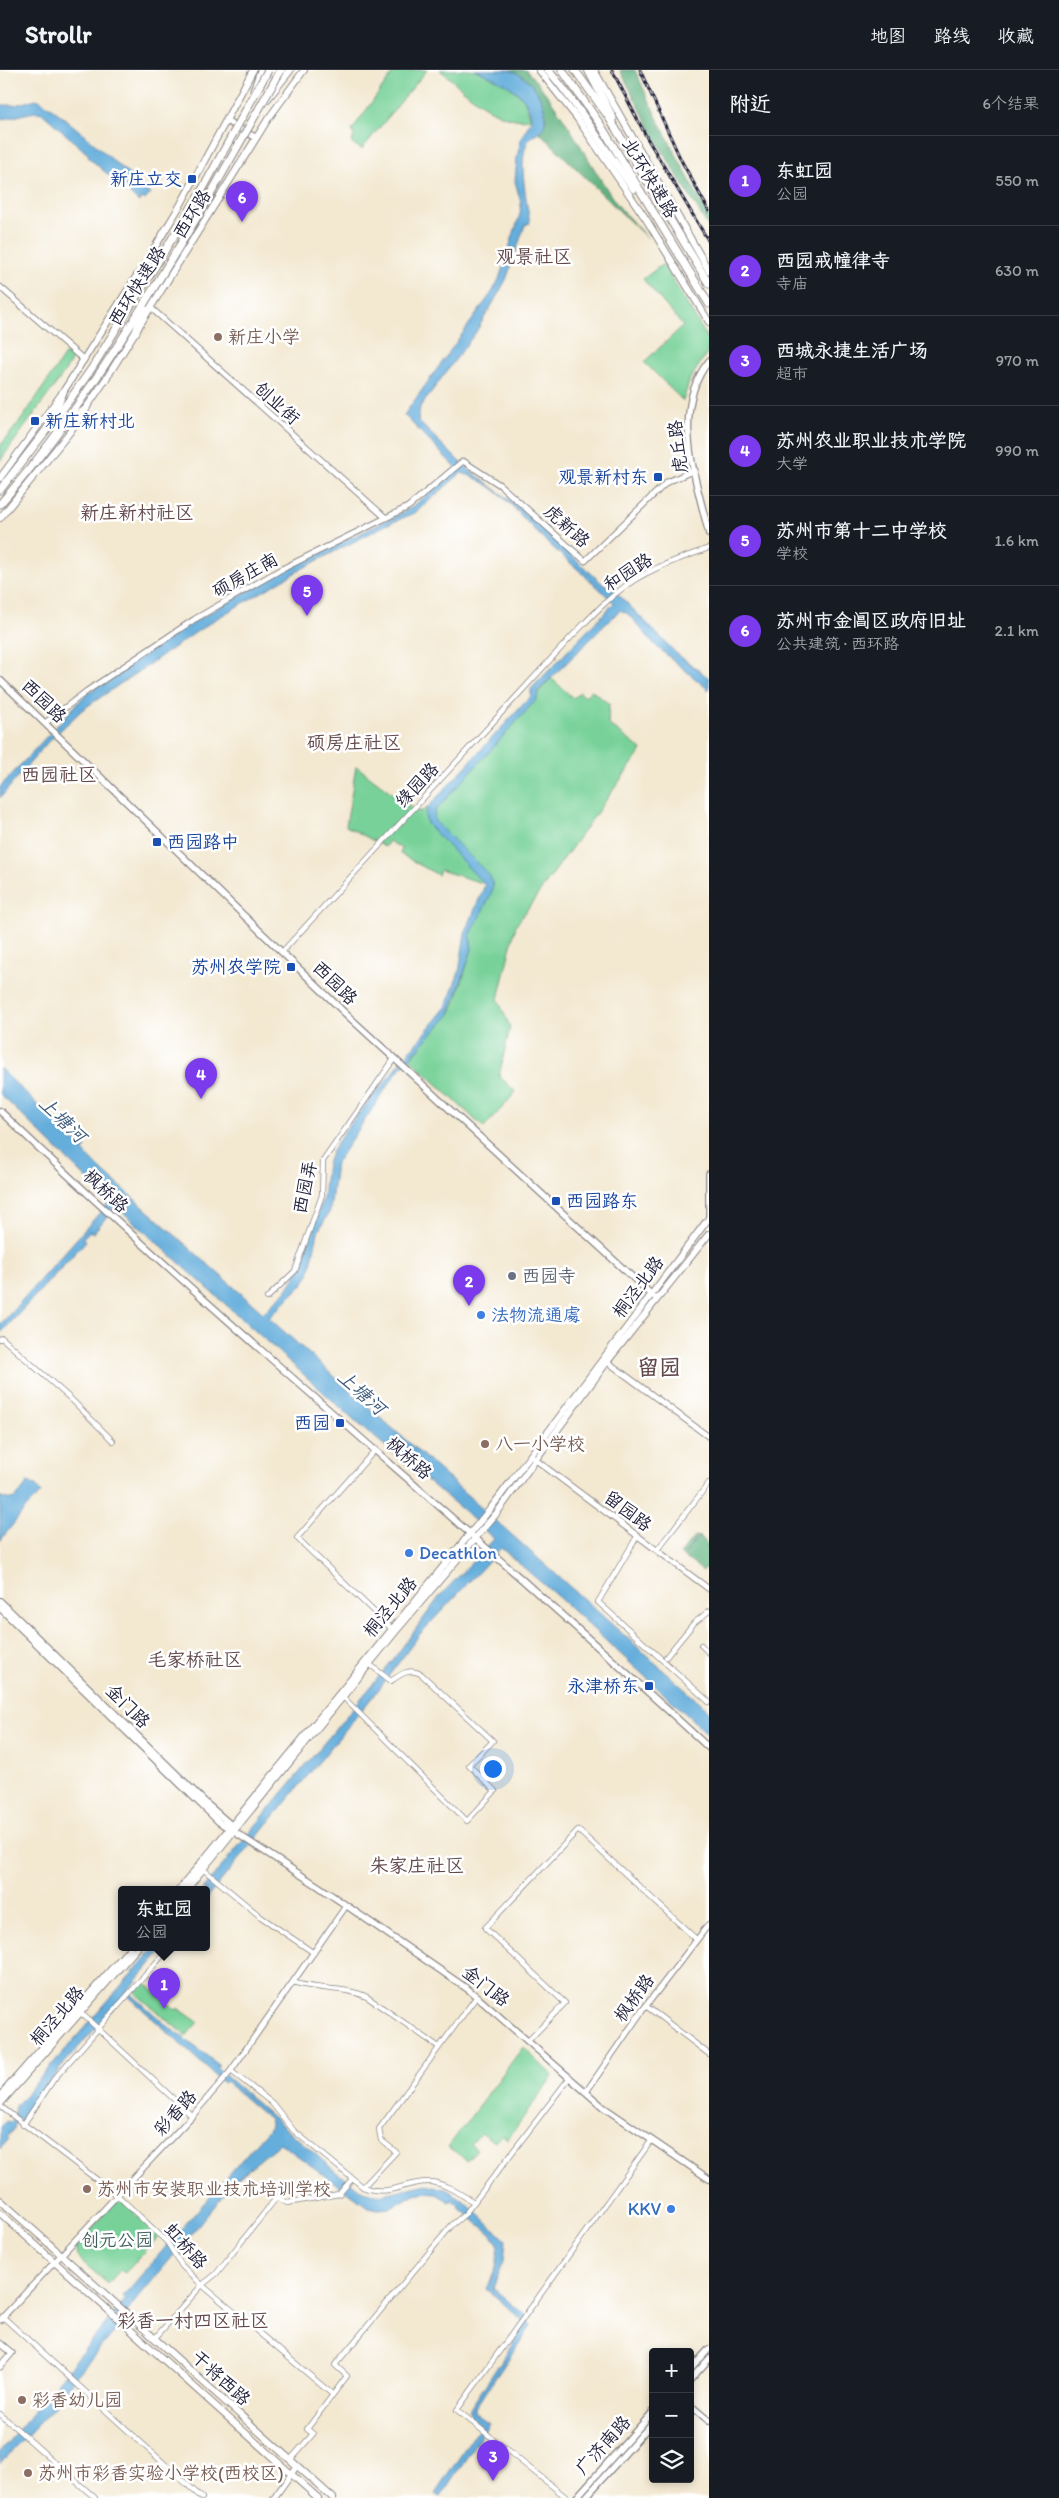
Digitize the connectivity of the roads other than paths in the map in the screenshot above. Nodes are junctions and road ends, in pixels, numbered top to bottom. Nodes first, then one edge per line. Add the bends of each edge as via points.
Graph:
1 (254, 70) edge
2 (262, 70) edge
3 (268, 70) edge
4 (281, 70) edge
5 (290, 70) edge
6 (304, 70) edge
7 (539, 70) edge
8 (548, 70) edge
9 (562, 70) edge
10 (576, 70) edge
11 (588, 70) edge
12 (594, 70) edge
13 (251, 101) junction
14 (261, 107) junction
15 (227, 121) junction
16 (256, 138) junction
17 (628, 150) junction
18 (652, 212) junction
19 (709, 271) edge
20 (148, 278) junction
21 (709, 284) edge
22 (0, 287) edge
23 (150, 294) junction
24 (709, 304) edge
25 (151, 308) junction
26 (113, 314) junction
27 (709, 322) edge
28 (136, 332) junction
29 (84, 360) junction
30 (709, 361) edge
31 (63, 392) junction
32 (86, 408) junction
33 (49, 428) junction
34 (57, 432) junction
35 (462, 462) joint
36 (695, 470) junction
37 (0, 478) edge
38 (0, 490) edge
39 (0, 504) edge
40 (0, 518) edge
41 (386, 518) junction
42 (709, 534) edge
43 (709, 548) edge
44 (572, 636) joint
45 (0, 680) edge
46 (45, 723) junction
47 (282, 952) junction
48 (397, 1061) junction
49 (0, 1111) edge
50 (709, 1174) edge
51 (709, 1218) edge
52 (709, 1234) edge
53 (654, 1297) junction
54 (267, 1298) dead end
55 (0, 1339) edge
56 (604, 1360) junction
57 (709, 1437) edge
58 (113, 1441) dead end
59 (376, 1449) junction
60 (532, 1457) junction
61 (709, 1483) edge
62 (473, 1535) junction
63 (638, 1536) junction
64 (657, 1550) junction
65 (709, 1589) edge
66 (0, 1601) edge
67 (0, 1608) edge
68 (709, 1611) edge
69 (391, 1628) junction
70 (701, 1645) dead end
71 (709, 1653) edge
72 (666, 1657) dead end
73 (367, 1662) junction
74 (342, 1696) junction
75 (709, 1702) edge
76 (709, 1748) edge
77 (230, 1829) junction
78 (203, 1869) junction
79 (182, 1886) edge
80 (189, 1886) edge
81 (346, 1906) junction
82 (709, 1924) edge
83 (696, 1939) junction
84 (127, 1951) edge
85 (134, 1951) edge
86 (166, 1951) edge
87 (314, 1953) junction
88 (293, 1982) junction
89 (477, 1996) junction
90 (646, 2006) junction
91 (80, 2012) junction
92 (98, 2028) junction
93 (529, 2040) junction
94 (439, 2047) junction
95 (709, 2054) edge
96 (230, 2071) junction
97 (570, 2077) junction
98 (586, 2092) junction
99 (0, 2096) edge
100 (0, 2105) edge
101 (192, 2116) junction
102 (23, 2125) junction
103 (651, 2141) junction
104 (709, 2179) edge
105 (351, 2180) junction
106 (363, 2187) junction
107 (118, 2195) junction
108 (0, 2200) edge
109 (474, 2202) junction
110 (0, 2213) edge
111 (61, 2255) junction
112 (55, 2262) junction
113 (202, 2285) junction
114 (1, 2319) edge
115 (155, 2338) junction
116 (0, 2342) edge
117 (709, 2349) edge
118 (709, 2359) edge
119 (0, 2366) edge
120 (694, 2366) edge
121 (694, 2376) edge
122 (332, 2394) junction
123 (694, 2408) edge
124 (0, 2414) edge
125 (649, 2416) edge
126 (709, 2421) edge
127 (649, 2426) edge
128 (290, 2460) junction
129 (297, 2466) junction
130 (291, 2474) junction
131 (95, 2498) edge
132 (202, 2498) edge
133 (274, 2498) edge
134 (318, 2498) edge
135 (333, 2498) edge
136 (567, 2498) edge
137 (576, 2498) edge
138 (585, 2498) edge

1 - 15 main road, 西环路
2 - 13 highway, bridge
3 - 13 highway, 西环快速路, bridge
4 - 14 highway, 西环快速路, bridge
5 - 14 highway, bridge
6 - 16 main road, 西环路
7 - 27 main road via 578,118
8 - 18 highway via 580,109 617,167
9 - 18 highway, 北环快速路 via 592,111
10 - 17 highway, 北环快速路
11 - 17 highway
12 - 19 main road
13 - 20 highway, 西环快速路, bridge via 201,192
14 - 23 highway, 西环快速路, bridge
15 - 16 main road
15 - 26 main road, 西环路 via 181,204
16 - 25 main road, 西环路
17 - 21 highway, 北环快速路
18 - 24 highway, 北环快速路
20 - 26 highway
20 - 33 highway, 西环快速路 via 92,368
22 - 29 street
23 - 28 highway
23 - 34 highway, 西环快速路
25 - 28 main road, 西环路
25 - 41 street, 创业街
26 - 29 main road, 西环路
28 - 32 main road, 西环路
29 - 31 main road, 西环路
30 - 36 main road, 虎丘路 via 695,384 689,409
31 - 33 highway
31 - 37 main road, 西环路
32 - 34 highway
32 - 40 main road, 西环路
33 - 38 highway, 西环快速路
34 - 39 highway, 西环快速路
35 - 36 street, 虎新路 via 500,485 585,561 667,482
35 - 41 street, 硕房庄南 via 408,507
36 - 42 main road, 虎丘路
41 - 46 street, 硕房庄南 via 280,570 195,619
43 - 44 street, 和园路 via 669,562 618,591
44 - 47 street, 缘园路
45 - 46 main road, 西园路
46 - 47 main road, 西园路
47 - 48 main road, 西园路
48 - 53 main road, 西园路
48 - 54 street, 西园弄 via 323,1161 322,1195 295,1271
49 - 59 main road, 枫桥路 via 99,1206
50 - 51 main road
51 - 53 main road, 桐泾北路
52 - 53 main road, 桐泾北路
53 - 56 main road, 桐泾北路
55 - 58 street via 33,1364
56 - 57 street
56 - 60 main road, 桐泾北路
59 - 62 main road, 枫桥路
59 - 69 street via 297,1538
60 - 62 main road, 桐泾北路 via 477,1524
60 - 62 main road, 桐泾北路 via 496,1514 483,1530
60 - 63 street, 留园路
61 - 64 street
62 - 69 main road, 桐泾北路
62 - 73 main road, 桐泾北路
62 - 76 main road, 枫桥路
63 - 64 street, 留园路
63 - 75 street via 598,1602
64 - 65 street, 留园路
66 - 77 main road, 金门路
67 - 77 main road, 金门路 via 204,1809
68 - 72 street via 694,1623
69 - 73 main road, 桐泾北路
70 - 71 street
73 - 74 main road, 桐泾北路
73 - 74 street via 391,1681 415,1670 493,1741 469,1765 495,1791 467,1820
73 - 77 main road, 桐泾北路
74 - 77 main road, 桐泾北路
77 - 78 main road, 桐泾北路
77 - 79 main road, 桐泾北路
77 - 81 main road, 金门路
78 - 80 main road, 桐泾北路
78 - 87 street via 261,1917
81 - 87 street, 彩香路
81 - 89 main road, 金门路
82 - 83 street, 枫桥路
83 - 90 street, 枫桥路
83 - 93 street via 578,1830 485,1928 565,2002
84 - 99 main road, 桐泾北路
85 - 91 main road, 桐泾北路
86 - 92 street
87 - 88 street, 彩香路
88 - 94 street via 305,1987 354,1991
88 - 96 street, 彩香路
89 - 93 main road, 金门路
89 - 94 street
90 - 95 street
90 - 98 street, 枫桥路
91 - 92 street
91 - 100 main road, 桐泾北路
92 - 101 street
92 - 102 street via 54,2079
93 - 97 main road, 金门路
94 - 106 street via 379,2129 381,2140 396,2152
96 - 101 street, 彩香路
96 - 105 street via 272,2103 294,2131
97 - 98 main road, 金门路
97 - 109 street
98 - 103 main road, 金门路
100 - 102 street, 虹桥路
101 - 107 street, 彩香路
102 - 107 street, 虹桥路
103 - 104 main road, 金门路
103 - 136 street via 457,2410
105 - 106 street
105 - 113 street via 340,2194 287,2203 276,2197 216,2274
106 - 109 street via 376,2192 432,2182
107 - 111 street, 彩香路
107 - 113 street, 虹桥路 via 167,2242
108 - 111 main road, 干将西路
109 - 122 street via 335,2365 347,2376
110 - 112 main road, 干将西路
111 - 112 street, 彩香路
111 - 115 main road, 干将西路
112 - 114 street, 彩香路
112 - 130 main road, 干将西路
113 - 115 street, 虹桥路
113 - 122 street
114 - 132 street
115 - 128 main road, 干将西路
116 - 119 street via 12,2353
117 - 120 main road
118 - 121 main road
122 - 128 street via 307,2429 313,2434
123 - 126 main road
124 - 131 street
125 - 137 main road, 广济南路
127 - 138 main road, 广济南路
128 - 129 main road, 干将西路
129 - 130 street
129 - 135 main road, 干将西路
130 - 133 street
130 - 134 main road, 干将西路

